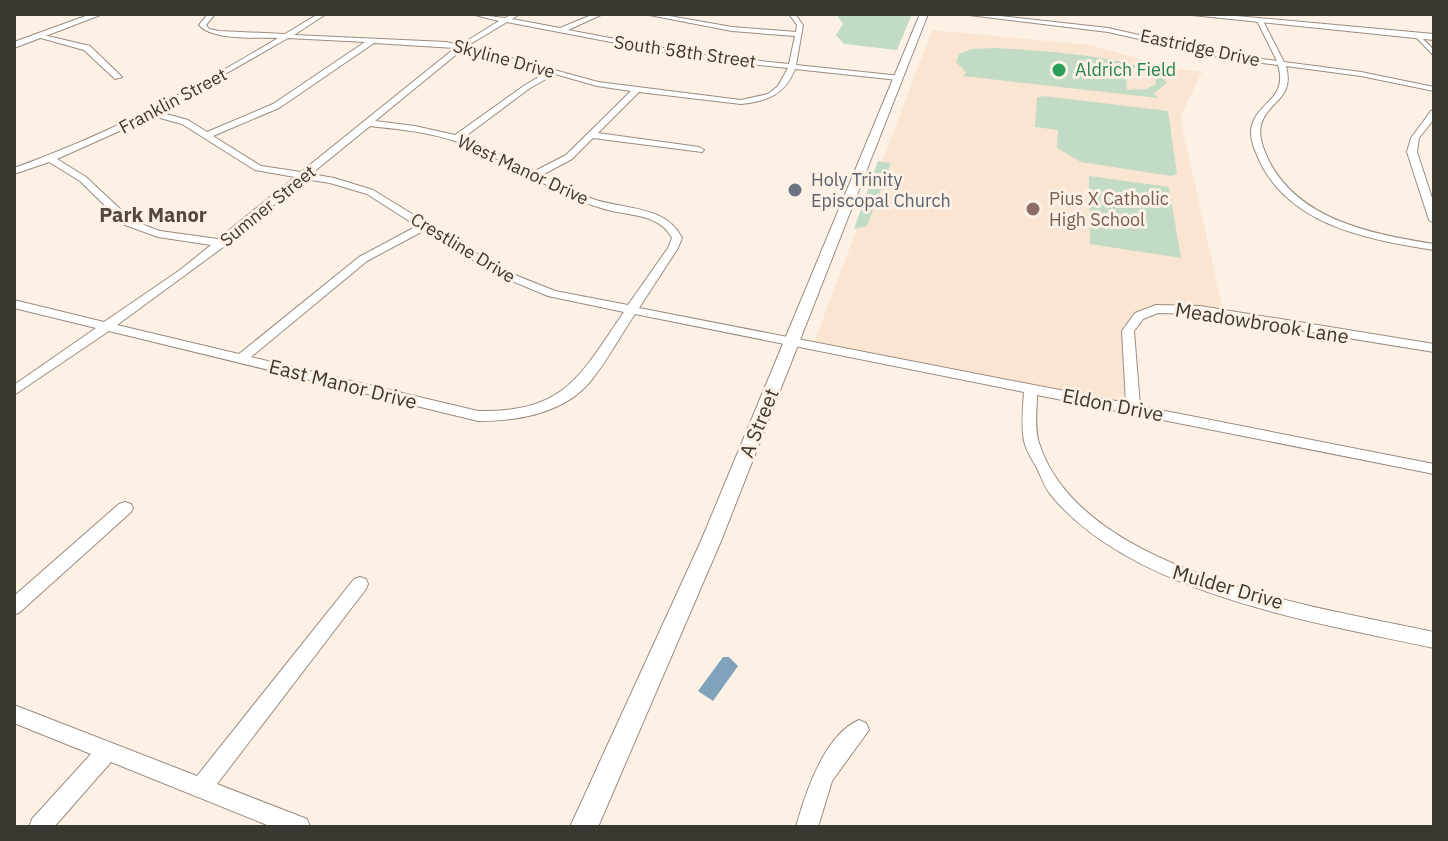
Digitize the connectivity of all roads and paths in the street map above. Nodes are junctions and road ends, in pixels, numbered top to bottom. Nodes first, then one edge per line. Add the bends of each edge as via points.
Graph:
1 (99, 14) edge
2 (212, 14) edge
3 (323, 14) edge
4 (474, 14) edge
5 (517, 14) edge
6 (600, 14) edge
7 (647, 14) edge
8 (792, 14) edge
9 (924, 14) edge
10 (964, 14) edge
11 (1186, 14) edge
12 (503, 20) junction
13 (1260, 21) junction
14 (560, 31) junction
15 (799, 34) junction
16 (39, 36) junction
17 (286, 36) junction
18 (1418, 36) junction
19 (1434, 37) edge
20 (373, 40) junction
21 (14, 45) edge
22 (462, 47) junction
23 (1434, 54) edge
24 (1280, 64) junction
25 (794, 67) junction
26 (553, 72) junction
27 (118, 77) dead end
28 (898, 78) junction
29 (637, 89) junction
30 (1434, 89) edge
31 (152, 113) junction
32 (1434, 113) edge
33 (369, 123) junction
34 (592, 135) junction
35 (205, 136) junction
36 (457, 138) junction
37 (699, 150) dead end
38 (51, 159) junction
39 (14, 171) edge
40 (534, 175) junction
41 (304, 176) junction
42 (1434, 220) edge
43 (425, 226) junction
44 (222, 243) junction
45 (1434, 247) edge
46 (14, 304) edge
47 (631, 311) junction
48 (108, 327) junction
49 (792, 341) junction
50 (1434, 348) edge
51 (241, 359) junction
52 (1031, 389) junction
53 (14, 391) edge
54 (1133, 409) junction
55 (1434, 469) edge
56 (125, 508) dead end
57 (360, 584) dead end
58 (14, 607) edge
59 (1434, 640) edge
60 (14, 714) edge
61 (859, 730) dead end
62 (108, 751) junction
63 (201, 788) junction
64 (40, 827) edge
65 (299, 827) edge
66 (584, 827) edge
67 (807, 827) edge

1 - 16 main road
2 - 17 street, Skyline Drive via 203,28
3 - 17 street, Franklin Street
4 - 12 street, South 58th Street
5 - 12 street, Sumner Street
6 - 14 street
7 - 15 street
8 - 15 street
9 - 28 main road, A Street
10 - 24 street, Eastridge Drive via 1108,30
11 - 13 main road
12 - 14 street, South 58th Street
12 - 22 street, Sumner Street
13 - 18 main road
13 - 24 street
14 - 25 street, South 58th Street via 694,56
15 - 25 street
16 - 21 main road
16 - 27 street via 87,48
17 - 20 street, Skyline Drive
17 - 31 street, Franklin Street
18 - 19 main road
18 - 23 street
20 - 22 street, Skyline Drive
20 - 35 street via 276,106
22 - 26 street, Skyline Drive
22 - 33 street, Sumner Street
24 - 30 street, Eastridge Drive
24 - 45 street via 1285,87 1261,115 1256,130 1272,179 1332,220
25 - 28 street, South 58th Street
25 - 29 street, Skyline Drive via 778,92 756,101
26 - 29 street, Skyline Drive
26 - 36 street via 527,85
28 - 49 main road, A Street
29 - 34 street
31 - 35 street, Crestline Drive via 177,119
31 - 38 street, Franklin Street
32 - 42 street via 1415,138 1412,152
33 - 36 street, West Manor Drive
33 - 41 street, Sumner Street
34 - 37 street
34 - 40 street via 565,160
35 - 41 street, Crestline Drive via 248,164
36 - 40 street, West Manor Drive
38 - 39 street, Franklin Street
38 - 44 street via 83,179 129,223 158,234
40 - 47 street, West Manor Drive via 586,200 660,219 675,231 673,248
41 - 43 street, Crestline Drive via 359,187
41 - 44 street, Sumner Street
43 - 47 street, Crestline Drive via 526,285
43 - 51 street via 363,259
44 - 48 street, Sumner Street
46 - 48 street, East Manor Drive
47 - 49 street, Crestline Drive
47 - 51 street, East Manor Drive via 575,389 516,415 466,414
48 - 51 street, East Manor Drive
48 - 53 street, Sumner Street
49 - 52 street, Eldon Drive
49 - 66 main road, A Street via 704,557
50 - 54 street, Meadowbrook Lane via 1200,310 1156,309 1137,318 1128,331
52 - 54 street, Eldon Drive
52 - 59 street, Mulder Drive via 1030,432 1041,467 1071,505 1123,547 1204,584
54 - 55 street, Eldon Drive
56 - 58 street
57 - 63 street
60 - 62 street
61 - 67 street via 819,781
62 - 63 street
62 - 64 street
63 - 65 street

